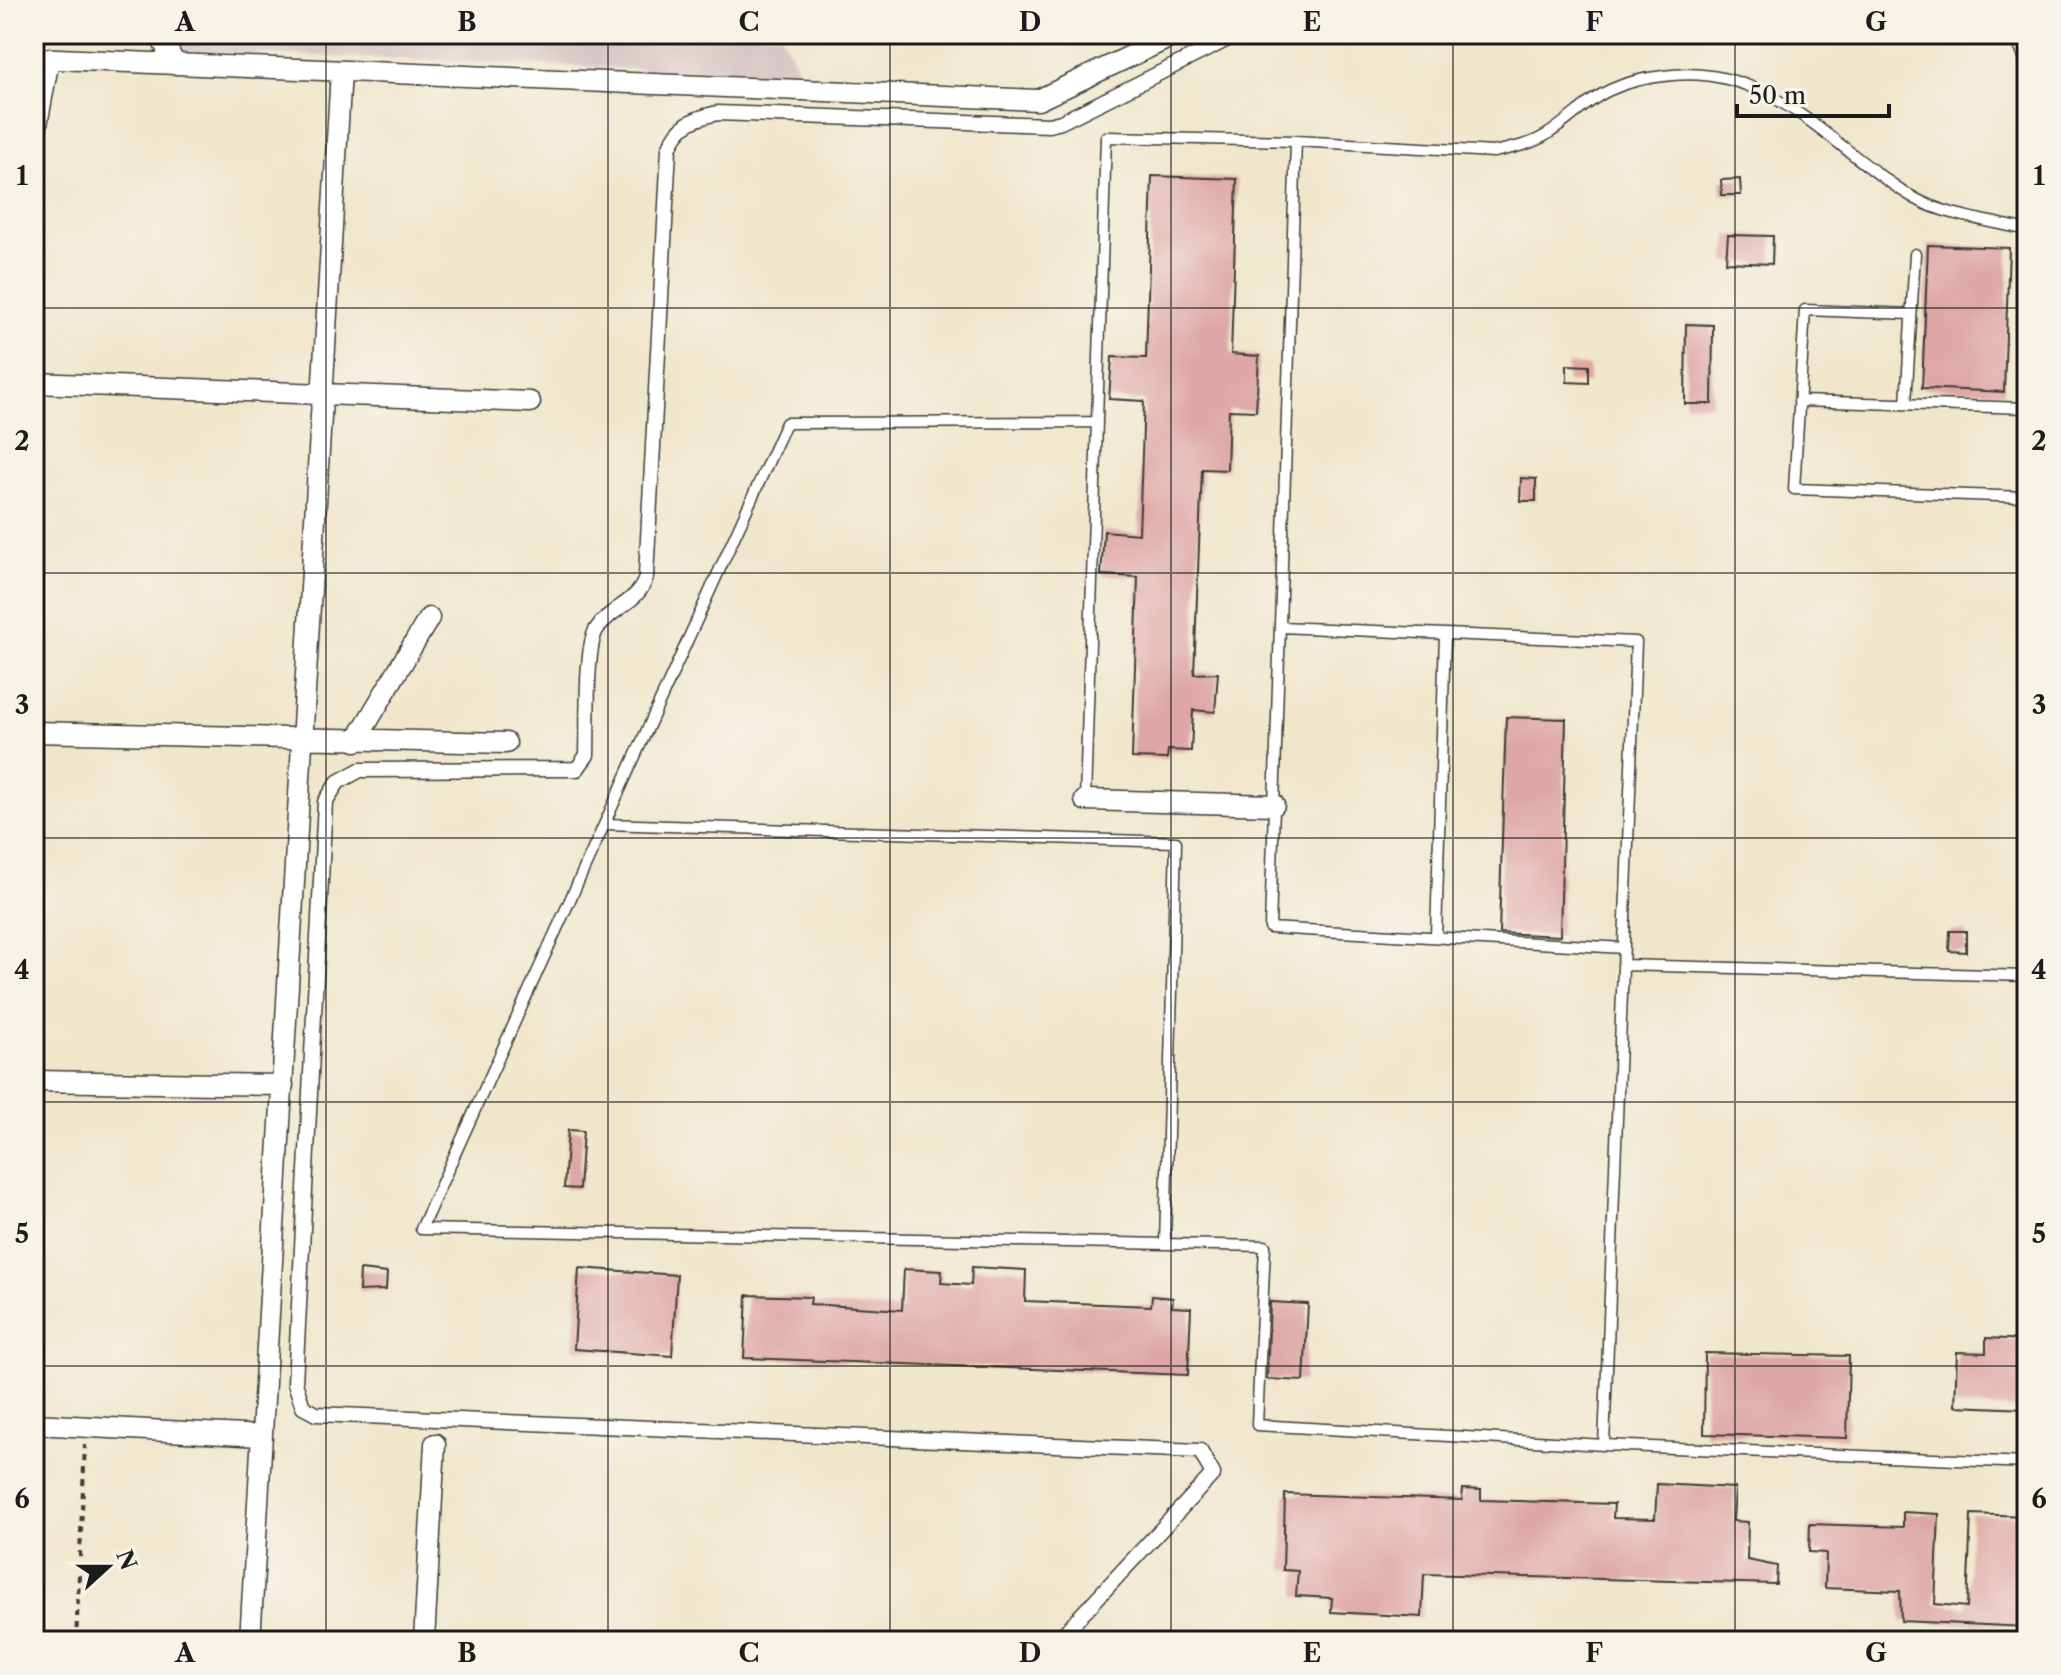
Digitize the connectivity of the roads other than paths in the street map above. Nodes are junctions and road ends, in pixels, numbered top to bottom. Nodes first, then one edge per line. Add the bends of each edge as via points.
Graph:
1 (159, 34) edge
2 (1177, 34) edge
3 (1238, 34) edge
4 (2014, 34) edge
5 (42, 59) edge
6 (175, 64) junction
7 (2027, 64) edge
8 (341, 71) junction
9 (34, 141) edge
10 (1296, 141) junction
11 (2027, 230) edge
12 (1915, 254) dead end
13 (1911, 314) junction
14 (34, 383) edge
15 (322, 394) junction
16 (1799, 401) junction
17 (530, 402) dead end
18 (1906, 404) junction
19 (2027, 408) edge
20 (1097, 422) junction
21 (2027, 497) edge
22 (429, 618) dead end
23 (1280, 627) junction
24 (1445, 634) junction
25 (34, 732) edge
26 (302, 741) junction
27 (356, 741) junction
28 (506, 743) dead end
29 (1085, 800) joint
30 (1274, 805) junction
31 (605, 824) junction
32 (1436, 937) junction
33 (1624, 948) junction
34 (1623, 965) junction
35 (2027, 976) edge
36 (34, 1081) edge
37 (283, 1085) junction
38 (1165, 1244) junction
39 (34, 1424) edge
40 (262, 1436) junction
41 (435, 1444) dead end
42 (1604, 1445) junction
43 (2027, 1463) edge
44 (250, 1641) edge
45 (424, 1641) edge
46 (1057, 1641) edge

1 - 6 street
2 - 8 street via 1038,100
3 - 46 street via 1049,125 717,113 685,123 669,149 646,576 639,592 606,617 592,639 587,755 577,769 360,770 338,782 325,802 295,1383 303,1407 316,1414 1200,1451 1213,1474
4 - 7 lane
5 - 6 street
5 - 9 street
6 - 8 street
8 - 15 street
10 - 11 lane via 1494,152 1546,135 1608,90 1666,75 1715,74 1752,85 1787,104 1877,175 1920,201
10 - 20 lane via 1106,137
10 - 23 lane
12 - 13 lane
13 - 16 lane via 1805,310
13 - 18 lane
14 - 15 street
15 - 17 street
15 - 26 street
16 - 18 lane
16 - 21 lane via 1794,489
18 - 19 lane
20 - 29 lane
20 - 31 lane via 786,423
22 - 27 street
23 - 24 lane
23 - 30 lane
24 - 32 lane
24 - 33 lane via 1636,642
25 - 26 street
26 - 27 street
26 - 37 street
27 - 28 street
29 - 30 street
30 - 32 lane via 1270,928
31 - 38 lane via 1176,842
31 - 38 lane via 421,1229
32 - 33 lane
33 - 34 lane
34 - 35 lane
34 - 42 lane
36 - 37 street
37 - 40 street
38 - 42 lane via 1265,1246 1257,1425
39 - 40 street
40 - 44 street
41 - 45 street
42 - 43 lane

